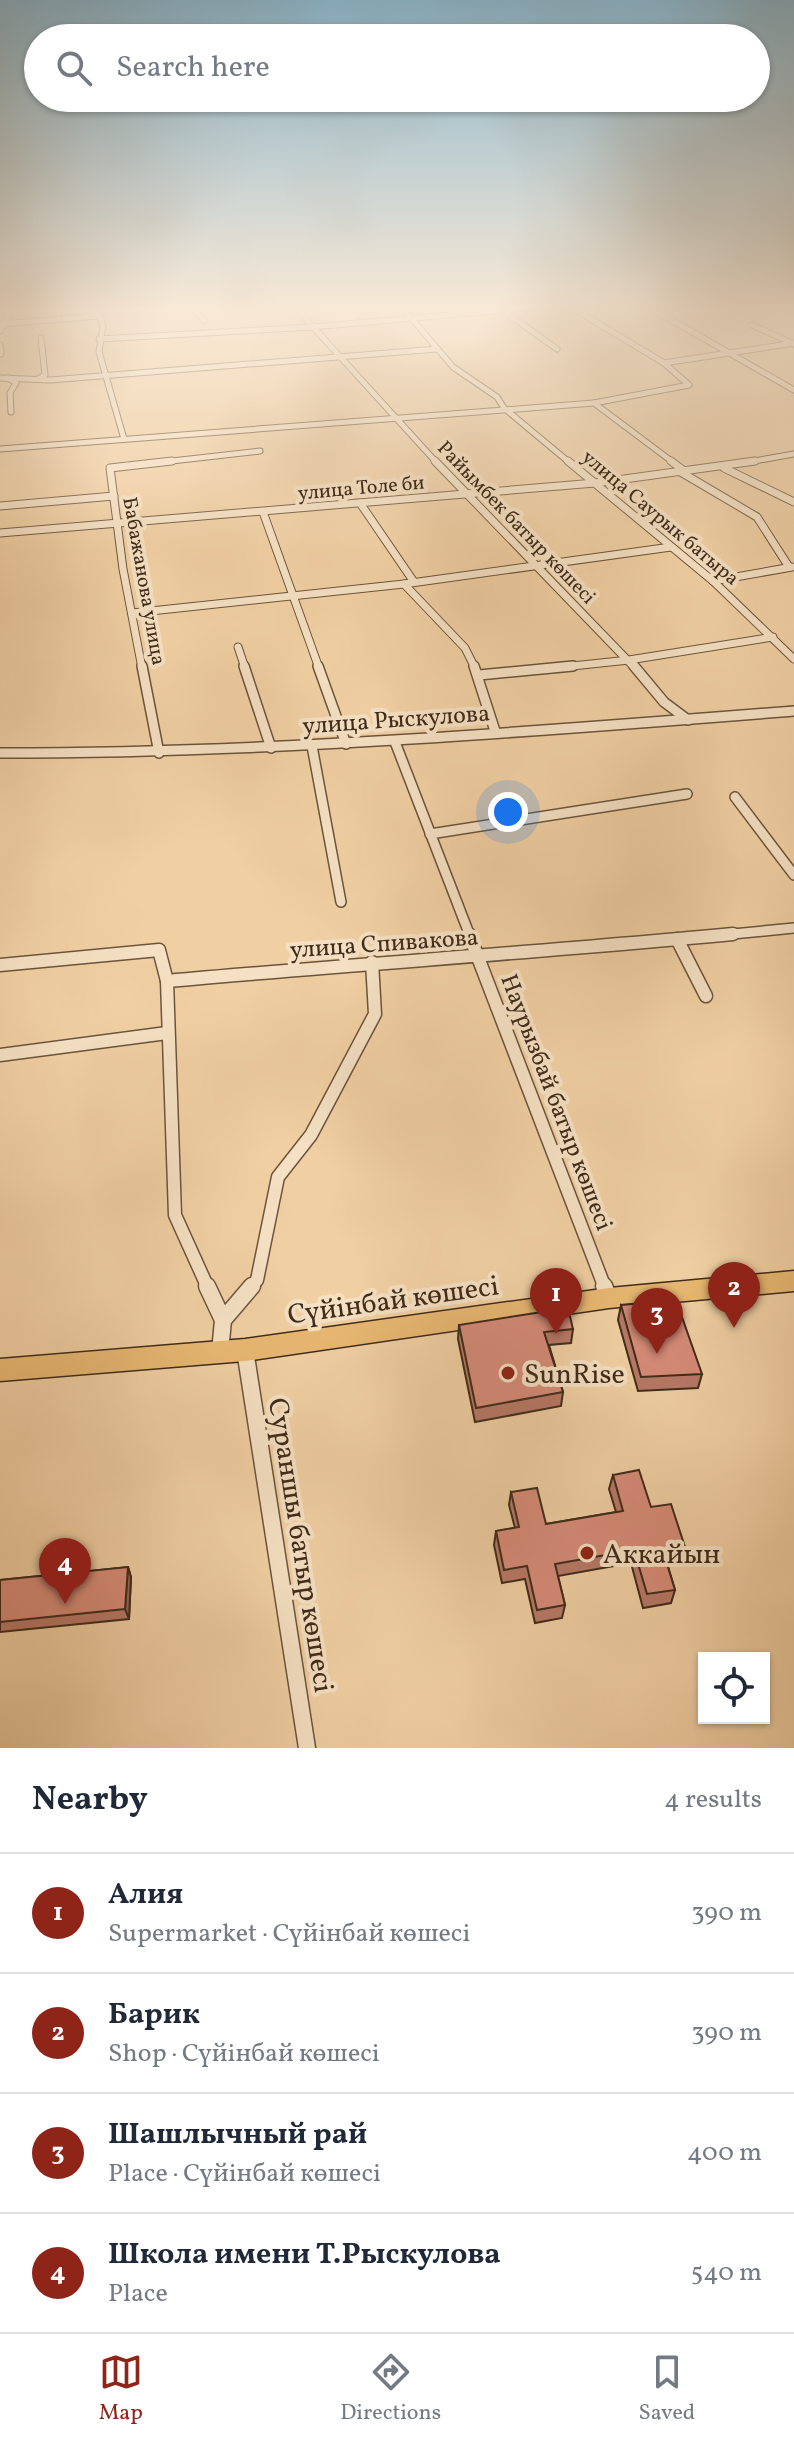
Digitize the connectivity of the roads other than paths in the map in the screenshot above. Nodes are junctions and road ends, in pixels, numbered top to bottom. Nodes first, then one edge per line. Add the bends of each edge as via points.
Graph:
1 (13, 388) edge
2 (109, 388) edge
3 (368, 388) edge
4 (483, 388) edge
5 (675, 388) edge
6 (594, 403) junction
7 (504, 408) junction
8 (11, 412) dead end
9 (396, 418) junction
10 (124, 439) junction
11 (0, 449) edge
12 (260, 451) dead end
13 (794, 454) edge
14 (724, 468) junction
15 (681, 470) junction
16 (595, 483) junction
17 (466, 494) junction
18 (114, 496) junction
19 (794, 502) edge
20 (360, 503) junction
21 (0, 506) edge
22 (263, 512) junction
23 (119, 525) junction
24 (0, 533) edge
25 (671, 547) junction
26 (535, 565) junction
27 (792, 567) edge
28 (713, 581) junction
29 (409, 583) junction
30 (293, 595) junction
31 (132, 613) junction
32 (773, 637) junction
33 (238, 647) dead end
34 (794, 659) edge
35 (629, 660) junction
36 (479, 675) junction
37 (794, 711) edge
38 (688, 720) junction
39 (495, 731) junction
40 (395, 742) junction
41 (346, 744) junction
42 (312, 746) junction
43 (271, 748) junction
44 (0, 753) edge
45 (159, 753) junction
46 (687, 794) dead end
47 (735, 797) dead end
48 (430, 834) junction
49 (794, 875) edge
50 (341, 902) dead end
51 (794, 928) edge
52 (677, 939) junction
53 (477, 956) junction
54 (372, 962) junction
55 (0, 965) edge
56 (167, 981) junction
57 (706, 996) dead end
58 (167, 1033) junction
59 (0, 1055) edge
60 (794, 1281) edge
61 (609, 1298) junction
62 (223, 1320) junction
63 (245, 1350) junction
64 (220, 1352) junction
65 (0, 1370) edge
66 (307, 1748) edge

1 - 8 street
2 - 10 street
3 - 9 street, Райымбек батыр көшесі
4 - 7 street, улица Саурык батыра
5 - 6 street
6 - 7 street
6 - 15 street
7 - 9 street
7 - 16 street, улица Саурык батыра
9 - 10 street
9 - 17 street, Райымбек батыр көшесі
10 - 11 street
12 - 18 street, Бабажанова улица via 110,468
13 - 14 street, улица Толе би
14 - 15 street, улица Толе би
14 - 19 street
15 - 16 street, улица Толе би
15 - 27 street via 757,517
16 - 17 street, улица Толе би
16 - 25 street, улица Саурык батыра
17 - 20 street, улица Толе би
17 - 26 street, Райымбек батыр көшесі
18 - 21 street
18 - 23 street, Бабажанова улица
20 - 22 street, улица Толе би
20 - 29 street
22 - 23 street, улица Толе би
22 - 30 street
23 - 24 street, улица Толе би
23 - 31 street, Бабажанова улица
25 - 26 street
25 - 28 street, улица Саурык батыра
26 - 29 street
26 - 35 street, Райымбек батыр көшесі
27 - 28 street
28 - 32 street, улица Саурык батыра
29 - 30 street
29 - 36 street via 465,648
30 - 31 street
30 - 41 street
31 - 45 street, Бабажанова улица
32 - 34 street, улица Саурык батыра
32 - 35 street
33 - 43 street
35 - 36 street
35 - 38 street, Райымбек батыр көшесі via 664,702
36 - 39 street
37 - 38 street, улица Рыскулова
38 - 39 street, улица Рыскулова
39 - 40 street, улица Рыскулова
40 - 41 street, улица Рыскулова
40 - 48 street, Наурызбай батыр көшесі
41 - 42 street, улица Рыскулова
42 - 43 street, улица Рыскулова
42 - 50 street
43 - 45 street, улица Рыскулова
44 - 45 street, улица Рыскулова
46 - 48 street
47 - 49 street
48 - 53 street, Наурызбай батыр көшесі
51 - 52 street, улица Спивакова
52 - 53 street, улица Спивакова
52 - 57 street
53 - 54 street, улица Спивакова
53 - 61 street, Наурызбай батыр көшесі
54 - 56 street, улица Спивакова
54 - 62 street via 375,1014 311,1135 278,1177 257,1280
55 - 56 street via 159,950
56 - 58 street
58 - 59 street
58 - 62 street via 175,1215
60 - 61 main road, Сүйінбай көшесі
61 - 63 main road, Сүйінбай көшесі
62 - 64 street
63 - 64 main road, Сүйінбай көшесі
63 - 66 street, Сураншы батыр көшесі
64 - 65 main road, Сүйінбай көшесі

